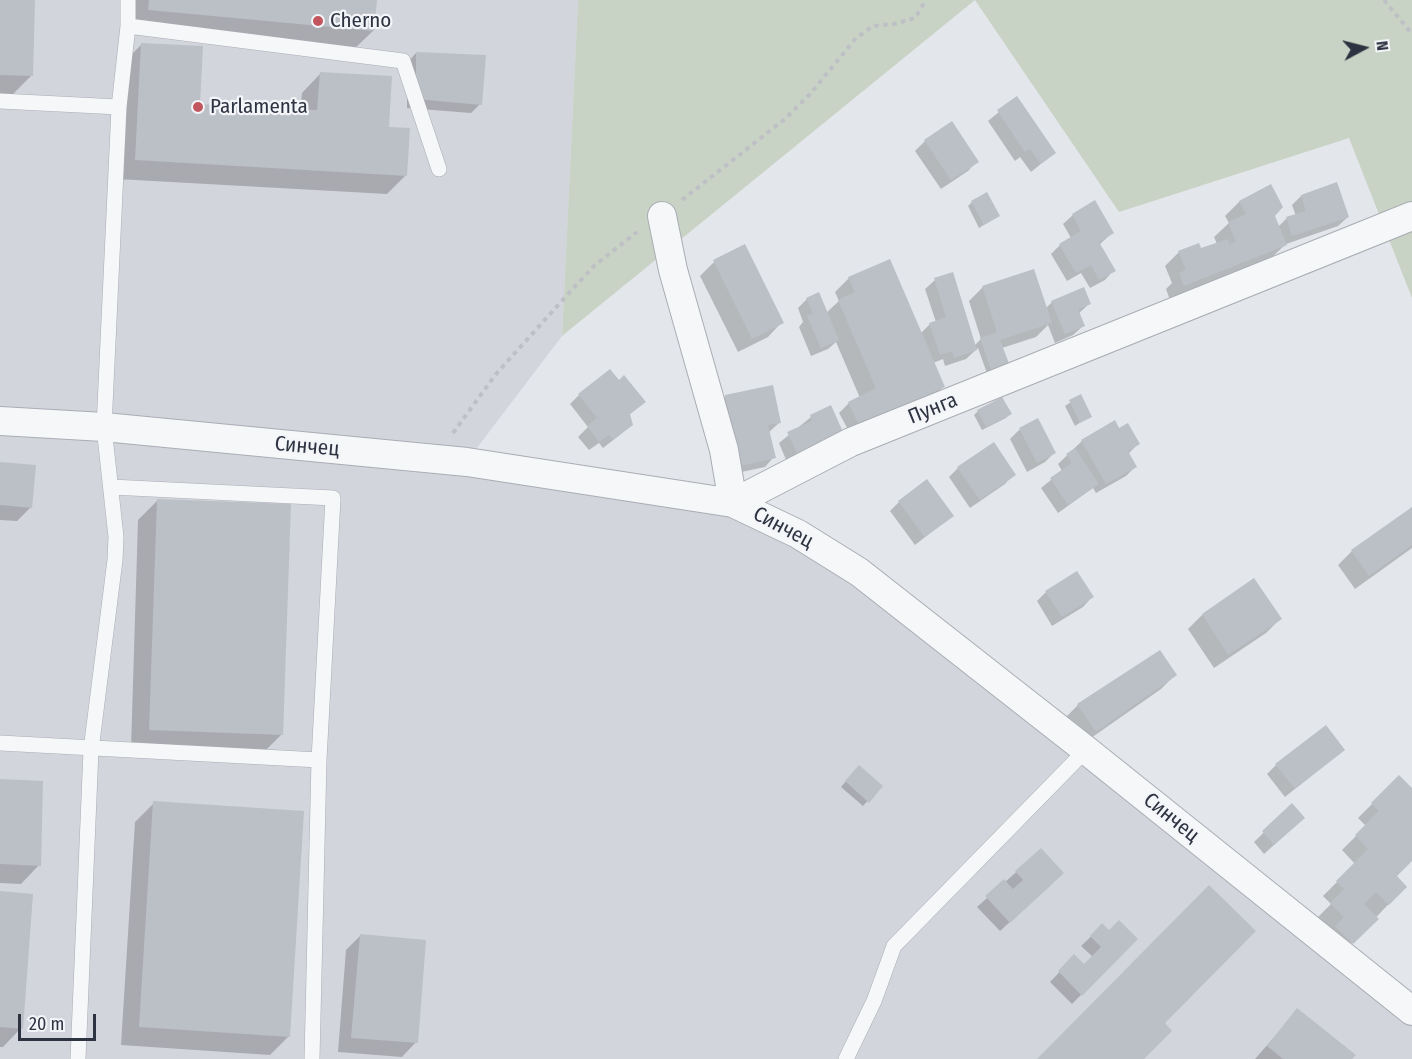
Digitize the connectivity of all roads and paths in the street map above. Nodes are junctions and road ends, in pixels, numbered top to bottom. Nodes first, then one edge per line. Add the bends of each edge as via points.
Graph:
1 (128, 0) edge
2 (926, 0) edge
3 (1384, 0) edge
4 (128, 26) junction
5 (1412, 34) edge
6 (0, 100) edge
7 (119, 107) junction
8 (439, 169) dead end
9 (662, 216) junction
10 (1412, 216) edge
11 (0, 421) edge
12 (104, 427) junction
13 (436, 459) junction
14 (111, 487) junction
15 (734, 502) junction
16 (0, 743) edge
17 (91, 750) junction
18 (1086, 750) junction
19 (319, 760) junction
20 (1412, 1011) edge
21 (78, 1059) edge
22 (312, 1059) edge
23 (846, 1059) edge

1 - 4 lane
2 - 9 path via 915,18 873,26 856,38 785,119
3 - 5 path
4 - 7 lane
4 - 8 lane via 404,61
6 - 7 lane
7 - 12 lane
9 - 13 path via 588,272 496,374
9 - 15 street
10 - 15 street, Пунга via 851,442
11 - 12 street, Синчец
12 - 13 street, Синчец
12 - 14 lane
13 - 15 street, Синчец
14 - 17 lane via 115,560
14 - 19 lane via 333,498
15 - 18 street, Синчец via 798,534 859,572
16 - 17 lane
17 - 19 lane
17 - 21 lane
18 - 20 street, Синчец
18 - 23 lane via 894,946 874,1001
19 - 22 lane

